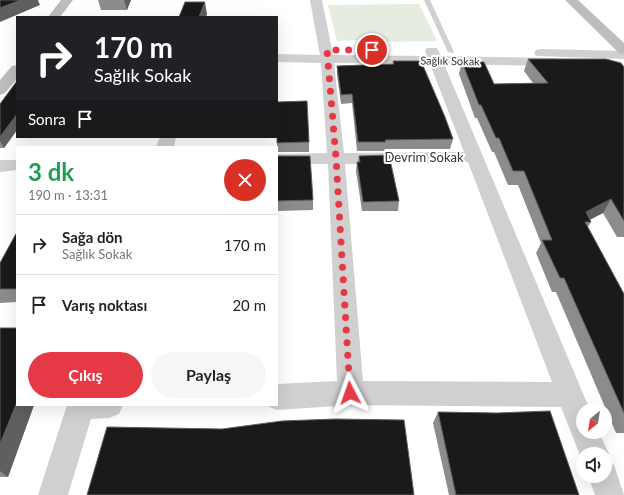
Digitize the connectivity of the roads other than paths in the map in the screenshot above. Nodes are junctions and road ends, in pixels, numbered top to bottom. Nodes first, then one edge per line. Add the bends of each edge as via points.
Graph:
1 (67, 0) edge
2 (316, 0) edge
3 (427, 0) edge
4 (570, 0) edge
5 (55, 16) edge
6 (278, 50) edge
7 (624, 50) edge
8 (327, 54) junction
9 (440, 55) junction
10 (624, 55) edge
11 (278, 58) edge
12 (624, 63) edge
13 (16, 70) edge
14 (0, 90) edge
15 (475, 157) junction
16 (336, 158) junction
17 (278, 159) edge
18 (16, 165) edge
19 (0, 166) edge
20 (350, 393) junction
21 (570, 395) junction
22 (278, 397) edge
23 (81, 406) edge
24 (576, 409) edge
25 (606, 483) edge
26 (53, 495) edge
27 (610, 495) edge

1 - 5 main road
2 - 8 street
3 - 9 lane
4 - 7 main road
6 - 8 street, Sağlık Sokak
8 - 9 street, Sağlık Sokak
8 - 11 street, Sağlık Sokak
8 - 16 street
9 - 10 street, Sağlık Sokak
9 - 12 street, Sağlık Sokak
9 - 15 street
13 - 14 main road
15 - 16 street, Devrim Sokak
15 - 21 street
16 - 17 street, Devrim Sokak
16 - 20 street
18 - 19 street
20 - 21 street
20 - 22 street
21 - 24 street
23 - 26 street
25 - 27 street

